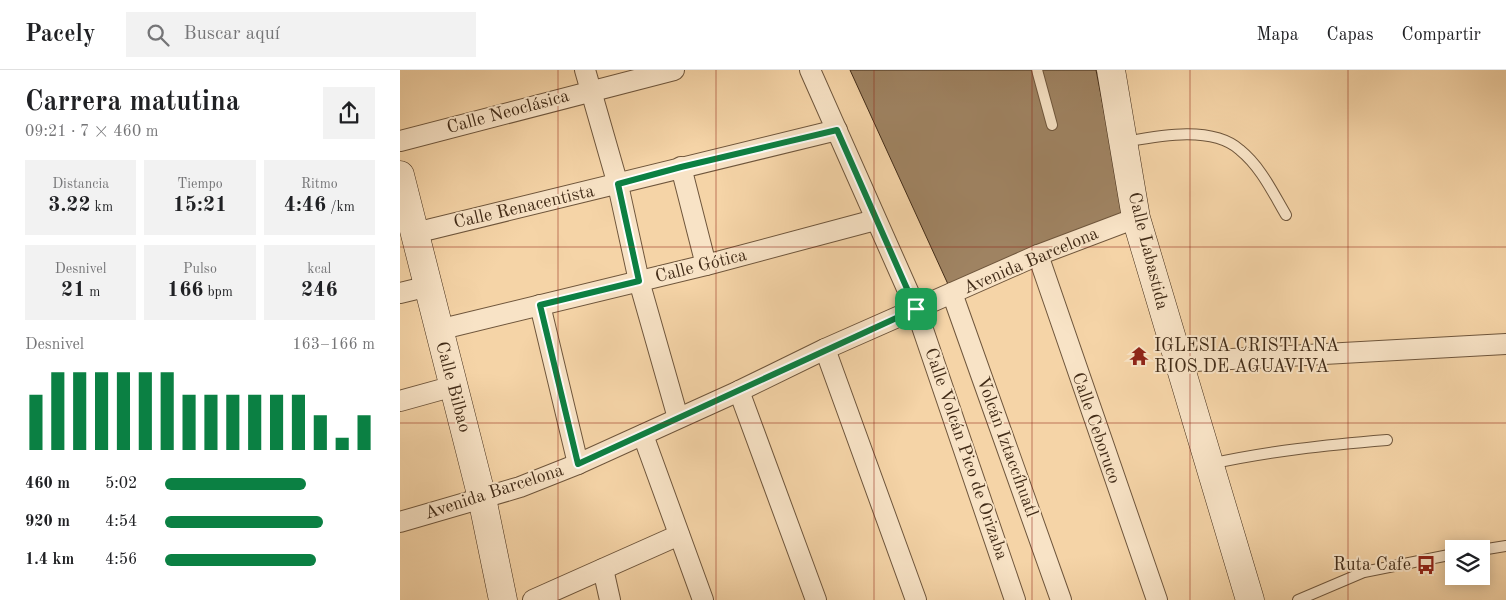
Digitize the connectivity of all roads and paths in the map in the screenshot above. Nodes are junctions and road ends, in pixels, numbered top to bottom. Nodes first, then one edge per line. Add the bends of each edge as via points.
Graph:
1 (585, 70) edge
2 (674, 70) edge
3 (810, 70) edge
4 (1037, 70) edge
5 (1112, 70) edge
6 (591, 90) junction
7 (1052, 125) dead end
8 (837, 130) junction
9 (400, 141) edge
10 (1124, 143) junction
11 (681, 167) junction
12 (400, 175) edge
13 (618, 184) junction
14 (1286, 215) dead end
15 (1136, 218) junction
16 (875, 220) junction
17 (415, 233) junction
18 (1038, 255) junction
19 (706, 265) junction
20 (639, 281) junction
21 (429, 286) junction
22 (400, 293) edge
23 (952, 294) junction
24 (540, 305) junction
25 (916, 309) junction
26 (438, 330) junction
27 (1506, 344) edge
28 (825, 349) junction
29 (1178, 362) junction
30 (454, 386) junction
31 (739, 391) junction
32 (400, 401) edge
33 (678, 418) junction
34 (643, 435) junction
35 (1387, 440) dead end
36 (578, 464) junction
37 (1209, 464) junction
38 (482, 498) junction
39 (400, 522) edge
40 (678, 535) junction
41 (1506, 546) edge
42 (1490, 549) edge
43 (1445, 556) edge
44 (603, 569) junction
45 (503, 600) edge
46 (533, 600) edge
47 (610, 600) edge
48 (703, 600) edge
49 (816, 600) edge
50 (916, 600) edge
51 (1015, 600) edge
52 (1061, 600) edge
53 (1157, 600) edge
54 (1250, 600) edge
55 (1298, 600) edge

1 - 6 street
2 - 6 street, Calle Neoclásica
3 - 8 street, Calle Volcán Pico de Orizaba
4 - 7 lane
5 - 10 street, Calle Labastida
6 - 9 street, Calle Neoclásica
6 - 13 street
8 - 11 street, Calle Renacentista
8 - 16 street, Calle Volcán Pico de Orizaba
10 - 14 lane via 1157,136 1195,134 1219,139 1240,149 1262,174
10 - 15 street, Calle Labastida
11 - 13 street, Calle Renacentista
11 - 19 street
12 - 17 street, Calle Bilbao
13 - 17 street, Calle Renacentista
13 - 20 street
15 - 18 street, Avenida Barcelona
15 - 29 street, Calle Labastida
16 - 19 street, Calle Gótica
16 - 25 street, Calle Volcán Pico de Orizaba
17 - 21 street, Calle Bilbao
18 - 23 street, Avenida Barcelona
18 - 53 street, Calle Ceboruco
19 - 20 street, Calle Gótica
20 - 24 street, Calle Gótica
20 - 33 street
21 - 22 street
21 - 26 street, Calle Bilbao
23 - 25 street, Avenida Barcelona
23 - 52 street, Volcán Iztaccíhuatl
24 - 26 street, Calle Gótica
24 - 36 street
25 - 28 street, Avenida Barcelona
25 - 51 street, Calle Volcán Pico de Orizaba
26 - 30 street, Calle Bilbao
27 - 29 street
28 - 31 street, Avenida Barcelona
28 - 50 street
29 - 37 street, Calle Labastida
30 - 32 street
30 - 38 street, Calle Bilbao
31 - 33 street, Avenida Barcelona
31 - 49 street
33 - 34 street, Avenida Barcelona
34 - 36 street, Avenida Barcelona
34 - 40 street
35 - 37 lane via 1311,447
36 - 38 street, Avenida Barcelona
37 - 54 street, Calle Labastida
38 - 39 street, Avenida Barcelona
38 - 45 street, Calle Bilbao
40 - 44 street
40 - 48 street
41 - 42 lane
43 - 55 lane via 1364,572
44 - 46 street
44 - 47 street

